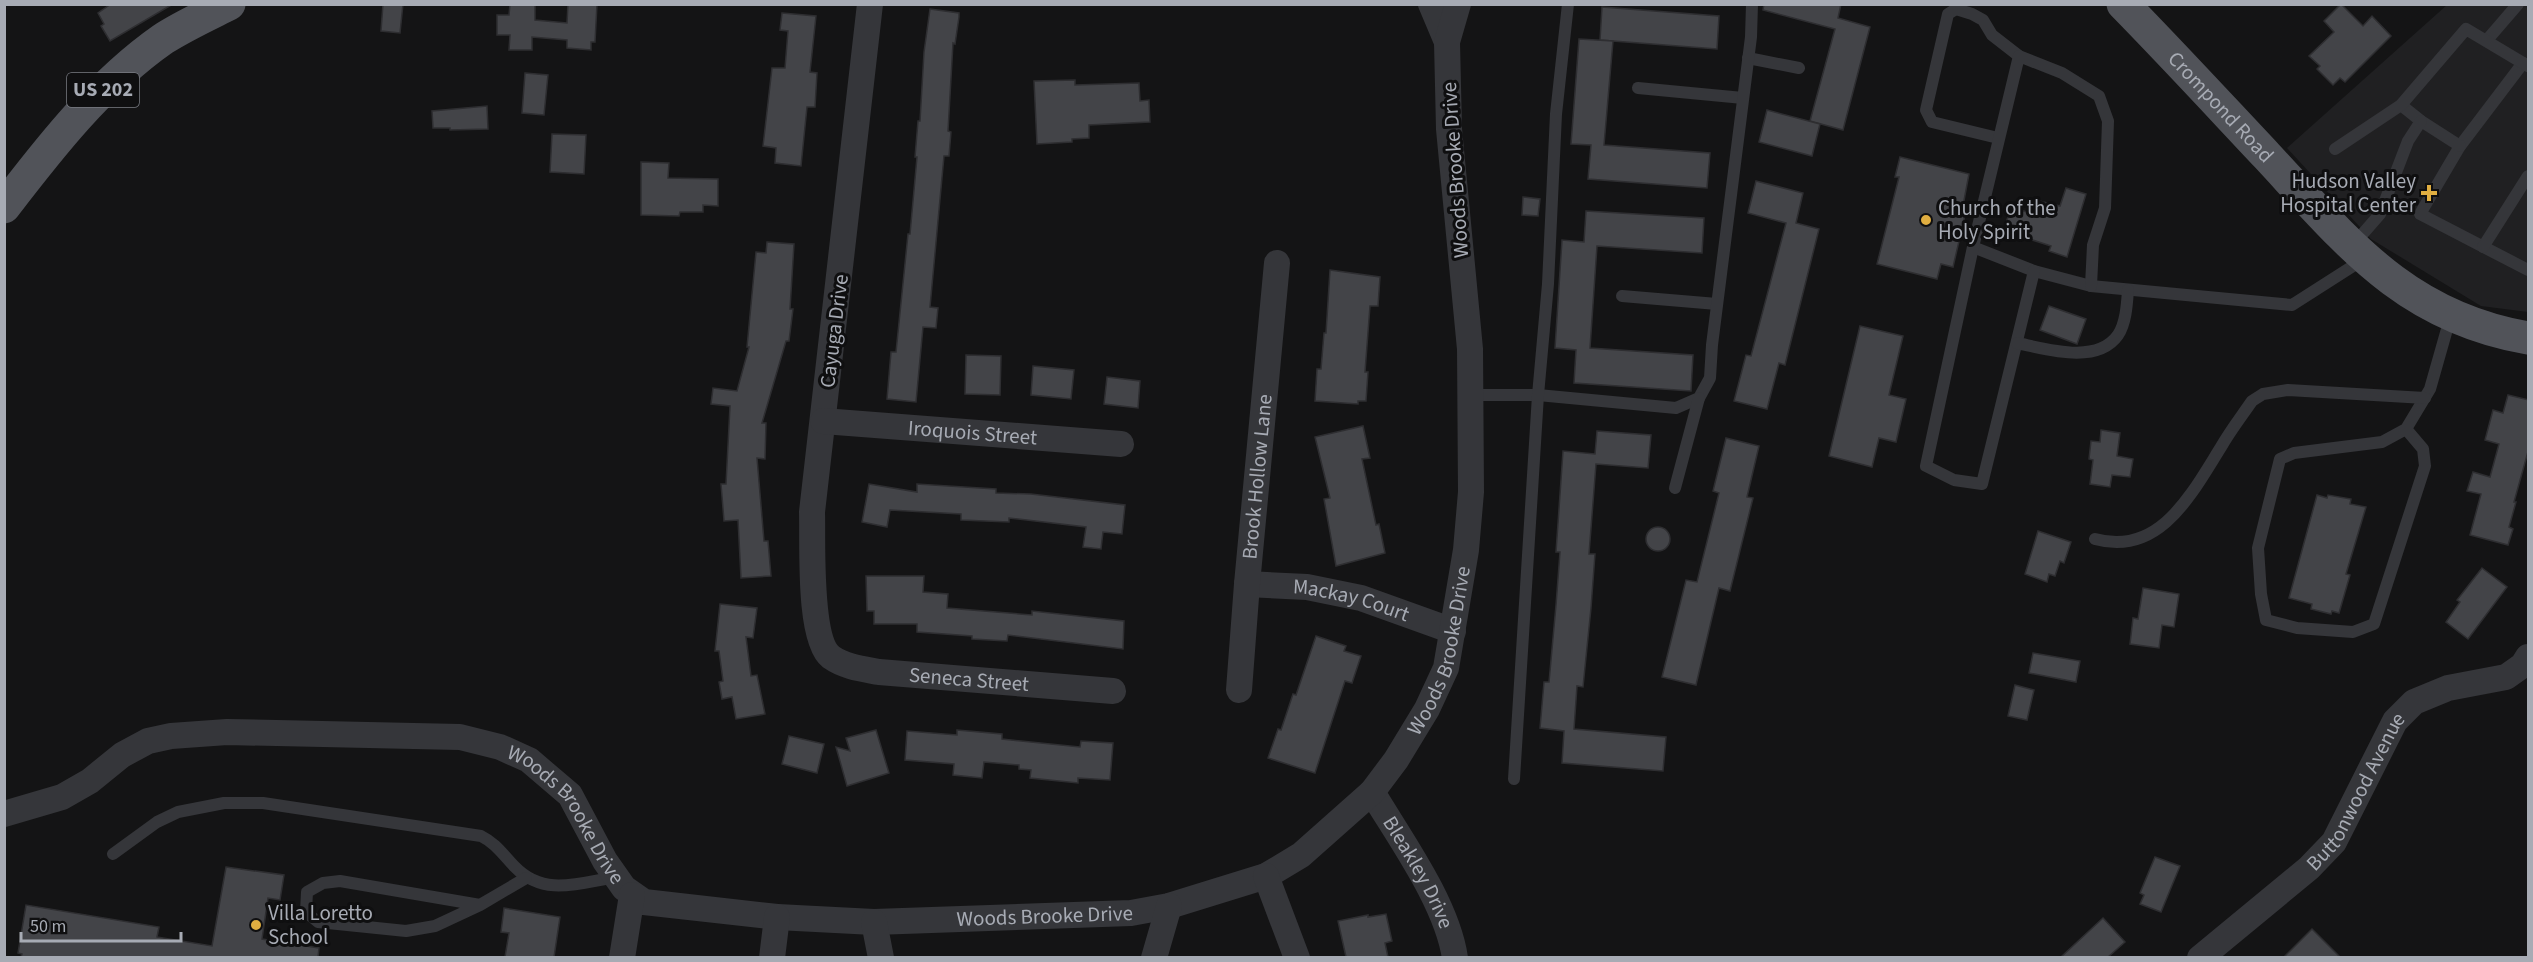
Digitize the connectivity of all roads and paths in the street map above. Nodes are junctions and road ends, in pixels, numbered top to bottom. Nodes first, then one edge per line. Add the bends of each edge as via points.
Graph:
1 (229, 4) edge
2 (870, 4) edge
3 (1431, 4) edge
4 (1458, 4) edge
5 (1568, 4) edge
6 (1752, 4) edge
7 (2123, 4) edge
8 (2518, 4) edge
9 (2487, 40) junction
10 (1447, 42) junction
11 (2019, 56) junction
12 (1748, 58) junction
13 (2526, 64) edge
14 (1799, 68) dead end
15 (1638, 88) dead end
16 (1743, 98) junction
17 (2401, 105) junction
18 (2421, 121) junction
19 (1998, 138) junction
20 (2460, 146) junction
21 (2336, 149) dead end
22 (2529, 176) edge
23 (4, 207) edge
24 (1973, 247) junction
25 (2483, 247) junction
26 (2359, 252) junction
27 (1277, 262) dead end
28 (2528, 269) edge
29 (2034, 272) junction
30 (2091, 286) junction
31 (2128, 290) junction
32 (1622, 296) dead end
33 (1717, 304) junction
34 (2451, 315) junction
35 (2529, 338) edge
36 (2017, 343) junction
37 (1472, 395) junction
38 (1538, 395) junction
39 (1699, 398) junction
40 (2425, 398) junction
41 (823, 421) junction
42 (2406, 429) junction
43 (1121, 444) dead end
44 (1675, 488) dead end
45 (2095, 539) dead end
46 (1246, 584) junction
47 (1453, 631) junction
48 (829, 655) joint
49 (2529, 657) edge
50 (1239, 690) dead end
51 (1113, 691) dead end
52 (1514, 779) dead end
53 (1372, 792) junction
54 (4, 814) edge
55 (113, 854) dead end
56 (1266, 876) junction
57 (526, 878) junction
58 (624, 886) junction
59 (480, 905) junction
60 (1169, 906) junction
61 (777, 917) junction
62 (874, 922) junction
63 (622, 957) edge
64 (772, 957) edge
65 (881, 957) edge
66 (1154, 957) edge
67 (1297, 957) edge
68 (1455, 957) edge
69 (2200, 957) edge

1 - 23 main road, US 202 via 164,39 128,67 80,115
2 - 41 street, Cayuga Drive
3 - 10 street, Woods Brooke Drive
4 - 10 street, Woods Brooke Drive
5 - 38 lane via 1556,114
6 - 12 lane
7 - 26 main road, Crompond Road
8 - 9 lane
9 - 13 lane
9 - 17 lane via 2466,29
10 - 37 street, Woods Brooke Drive via 1449,129
11 - 19 lane
11 - 19 lane via 1992,35 1978,17 1956,9 1948,14 1926,110 1932,122
11 - 30 lane via 2062,73 2099,96 2108,120 2105,208 2092,245
12 - 14 lane
12 - 16 lane
13 - 20 lane
15 - 16 lane
16 - 33 lane
17 - 18 lane
17 - 21 lane
18 - 20 lane
18 - 26 lane via 2408,141 2380,214
19 - 24 lane
20 - 25 lane via 2420,214
22 - 25 lane
24 - 29 lane
24 - 36 lane via 1926,466 1954,480 1982,484
25 - 28 lane
26 - 31 lane via 2292,305
26 - 34 main road, Crompond Road via 2395,284
27 - 46 street, Brook Hollow Lane
29 - 30 lane
29 - 36 lane
30 - 31 lane
31 - 36 lane via 2118,335 2104,348 2082,352
32 - 33 lane
33 - 39 lane via 1710,378
34 - 35 main road, Crompond Road
34 - 40 lane
37 - 38 lane
37 - 47 street, Woods Brooke Drive via 1472,492
38 - 39 lane via 1676,408
38 - 52 lane
39 - 44 lane
40 - 42 lane
40 - 45 lane via 2288,390 2263,394 2252,401 2171,518 2136,539 2112,543
41 - 43 street, Iroquois Street
41 - 48 street, Cayuga Drive via 812,512 814,590 819,639
42 - 42 lane via 2422,449 2426,466 2374,624 2353,632 2297,628 2266,621 2258,548 2280,459 2294,453 2382,442
46 - 47 street, Mackay Court via 1306,587 1361,598
46 - 50 street, Brook Hollow Lane
47 - 53 street, Woods Brooke Drive via 1446,668 1427,709
48 - 51 street, Seneca Street via 845,665 879,672
49 - 69 street, Buttonwood Avenue via 2506,677 2448,688 2414,702 2395,721 2334,842 2309,868
53 - 56 street, Woods Brooke Drive via 1301,855
53 - 68 street, Bleakley Drive via 1438,903
54 - 58 street, Woods Brooke Drive via 62,797 148,741 171,736 227,732 460,737 500,747 529,760 570,795 604,861
55 - 57 lane via 178,812 224,803 262,803 481,836 496,844
56 - 60 street, Woods Brooke Drive
56 - 67 street
57 - 58 lane via 539,885
57 - 59 lane
58 - 61 street, Woods Brooke Drive via 644,902
58 - 63 street
59 - 59 lane via 340,881 323,883 307,892 306,912 318,922 406,931 435,926
60 - 62 street, Woods Brooke Drive via 1131,914
60 - 66 street
61 - 62 street, Woods Brooke Drive
61 - 64 street
62 - 65 street

